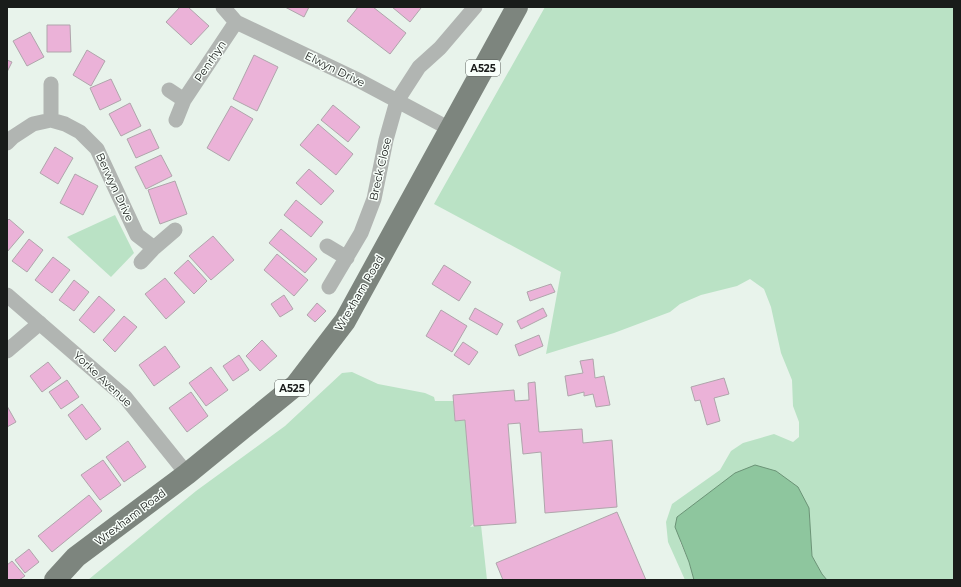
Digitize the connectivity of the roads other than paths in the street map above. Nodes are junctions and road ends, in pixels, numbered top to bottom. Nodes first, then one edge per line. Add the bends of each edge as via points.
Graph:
1 (223, 7) edge
2 (475, 7) edge
3 (517, 7) edge
4 (236, 22) junction
5 (51, 84) dead end
6 (169, 90) dead end
7 (184, 100) junction
8 (397, 101) junction
9 (51, 120) junction
10 (176, 120) dead end
11 (450, 129) junction
12 (7, 143) edge
13 (175, 230) dead end
14 (327, 246) dead end
15 (154, 248) junction
16 (347, 258) junction
17 (140, 262) dead end
18 (329, 287) dead end
19 (7, 295) edge
20 (40, 323) junction
21 (7, 351) edge
22 (187, 474) junction
23 (55, 580) edge

1 - 4 street, Elwyn Drive
2 - 8 street, Breck Close via 440,48 419,67
3 - 11 main road, Wrexham Road / A525
4 - 7 street, Penrhyn
4 - 8 street, Elwyn Drive
5 - 9 street
6 - 7 street
7 - 10 street, Penrhyn
8 - 11 street, Elwyn Drive
8 - 16 street, Breck Close via 374,199 361,233
9 - 12 street via 33,124
9 - 15 street, Berwyn Drive via 80,132 97,148 137,235
11 - 22 main road, Wrexham Road / A525 via 345,321 296,385
13 - 15 street
14 - 16 street
15 - 17 street
16 - 18 street, Breck Close
19 - 20 street, Yorke Avenue
20 - 21 street
20 - 22 street, Yorke Avenue via 125,397
22 - 23 main road, Wrexham Road / A525 via 76,558

